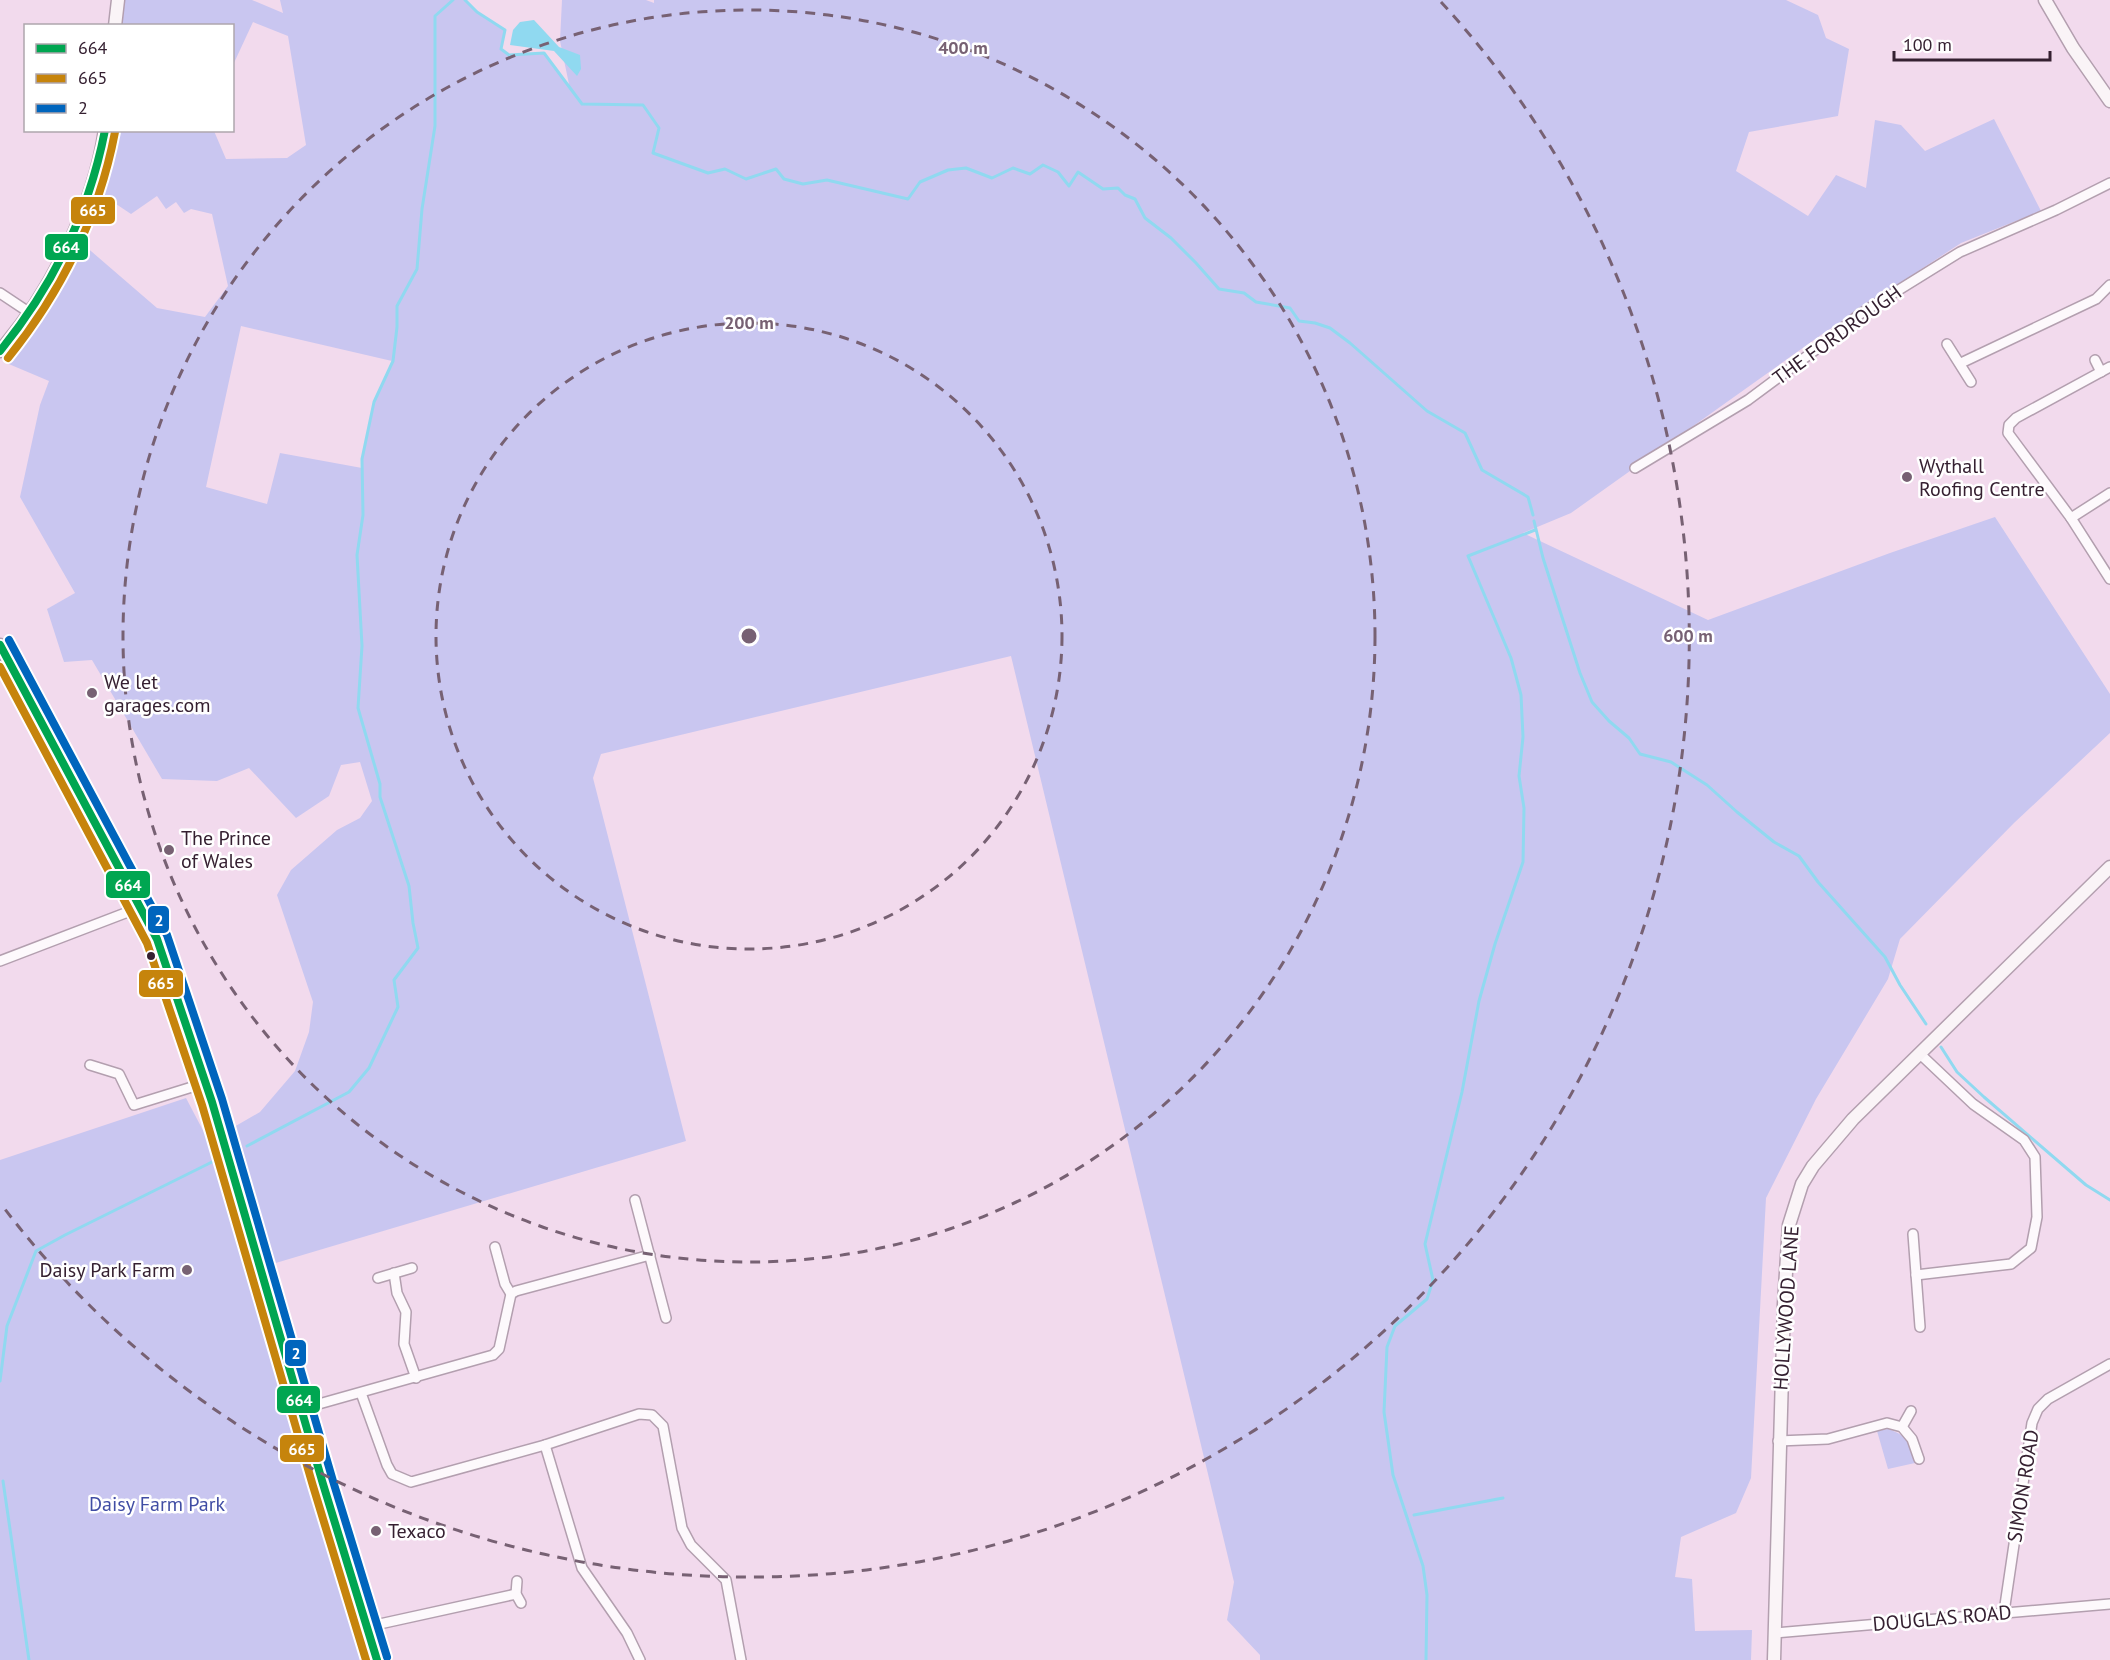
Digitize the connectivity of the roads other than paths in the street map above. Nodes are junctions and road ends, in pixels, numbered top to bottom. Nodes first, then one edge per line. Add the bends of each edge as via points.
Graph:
1 (118, 0) edge
2 (2045, 0) edge
3 (115, 24) edge
4 (2110, 101) edge
5 (105, 132) edge
6 (2110, 183) edge
7 (2110, 285) edge
8 (0, 293) edge
9 (30, 313) junction
10 (1947, 344) dead end
11 (0, 351) edge
12 (2095, 360) dead end
13 (1961, 363) junction
14 (2106, 369) edge
15 (1971, 382) dead end
16 (1635, 468) dead end
17 (2110, 493) edge
18 (2071, 518) junction
19 (2110, 579) edge
20 (0, 645) edge
21 (2110, 867) edge
22 (141, 907) junction
23 (0, 961) edge
24 (1919, 1053) junction
25 (90, 1065) dead end
26 (205, 1083) junction
27 (635, 1200) dead end
28 (1913, 1234) dead end
29 (495, 1247) dead end
30 (650, 1254) junction
31 (412, 1268) dead end
32 (394, 1273) junction
33 (1916, 1275) junction
34 (378, 1278) dead end
35 (511, 1294) junction
36 (666, 1318) dead end
37 (1920, 1327) dead end
38 (2110, 1364) edge
39 (416, 1377) junction
40 (361, 1393) junction
41 (301, 1409) junction
42 (1911, 1411) dead end
43 (1902, 1427) junction
44 (1778, 1441) junction
45 (545, 1445) junction
46 (1920, 1459) dead end
47 (517, 1581) dead end
48 (516, 1593) junction
49 (521, 1603) dead end
50 (2110, 1604) edge
51 (2004, 1612) junction
52 (366, 1627) junction
53 (1774, 1633) junction
54 (377, 1660) edge
55 (640, 1660) edge
56 (741, 1660) edge
57 (1773, 1660) edge

1 - 3 street
2 - 4 street
5 - 9 street via 91,193
6 - 16 street, THE FORDROUGH via 1960,252 1860,314 1748,400
7 - 13 street via 2096,299
8 - 9 street
9 - 11 street
10 - 13 street
12 - 14 street
13 - 15 street
14 - 18 street via 2016,418 2007,433
17 - 18 street
18 - 19 street
20 - 22 street
21 - 24 street, HOLLYWOOD LANE
22 - 23 street
22 - 26 street via 167,965
24 - 33 street via 1973,1104 2024,1140 2035,1157 2037,1208 2031,1248 2011,1264
24 - 44 street, HOLLYWOOD LANE via 1853,1119 1802,1184 1789,1225
25 - 26 street via 119,1074 134,1105
26 - 41 street
27 - 30 street
28 - 33 street
29 - 35 street
30 - 35 street
30 - 36 street
31 - 32 street
32 - 34 street
32 - 39 street via 397,1293 406,1312 405,1344
33 - 37 street
35 - 39 street via 496,1353
38 - 51 street, SIMON ROAD via 2048,1399 2032,1423
39 - 40 street
40 - 41 street
40 - 45 street via 387,1465 392,1474 405,1481 417,1482
41 - 52 street
42 - 43 street
43 - 44 street via 1887,1423 1827,1439
43 - 46 street
44 - 53 street, HOLLYWOOD LANE
45 - 55 street via 582,1568 627,1633
45 - 56 street via 639,1414 658,1419 663,1426 682,1528 686,1538 726,1580
47 - 48 street
48 - 49 street
48 - 52 street
50 - 51 street, DOUGLAS ROAD
51 - 53 street, DOUGLAS ROAD
52 - 54 street
53 - 57 street, HOLLYWOOD LANE

